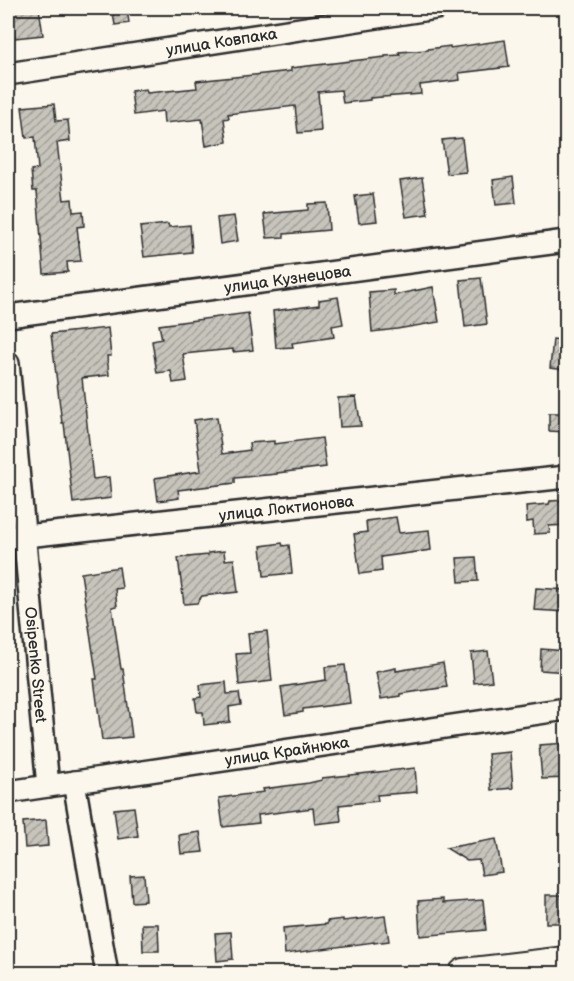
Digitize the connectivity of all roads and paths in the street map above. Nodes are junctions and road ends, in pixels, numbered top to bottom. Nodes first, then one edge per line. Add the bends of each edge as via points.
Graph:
1 (436, 8) edge
2 (8, 74) edge
3 (567, 241) edge
4 (8, 315) edge
5 (8, 363) edge
6 (567, 477) edge
7 (16, 537) edge
8 (567, 710) edge
9 (74, 782) junction
10 (48, 786) junction
11 (8, 792) edge
12 (567, 962) edge
13 (470, 973) edge
14 (107, 974) edge

1 - 2 street, улица Ковпака
3 - 4 street, улица Кузнецова
5 - 7 street, Osipenko Street
6 - 7 street, улица Локтионова
7 - 10 street, Osipenko Street
8 - 9 street, улица Крайнюка
9 - 10 street, улица Крайнюка
9 - 14 street
10 - 11 street, улица Крайнюка
12 - 13 main road

